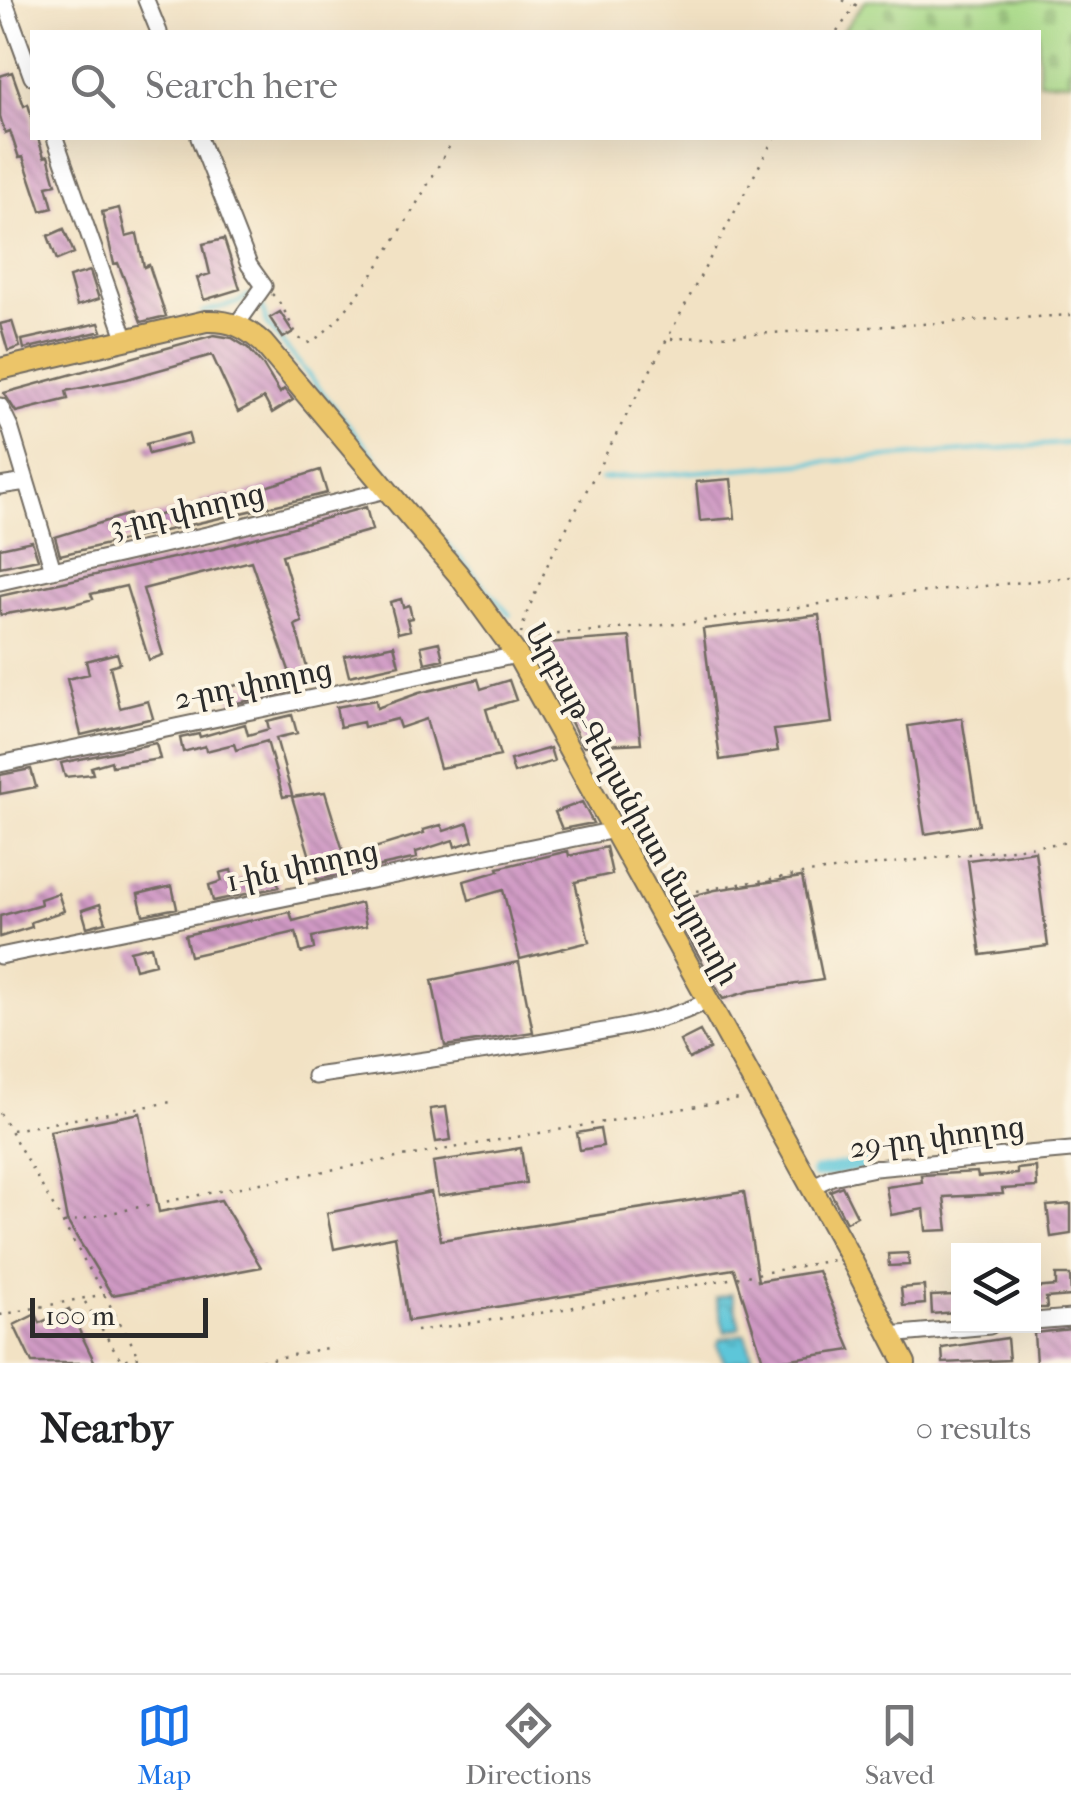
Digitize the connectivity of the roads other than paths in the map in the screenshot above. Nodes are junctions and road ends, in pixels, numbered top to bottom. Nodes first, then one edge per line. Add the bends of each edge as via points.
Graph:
1 (4, 0) edge
2 (146, 0) edge
3 (158, 30) edge
4 (30, 72) edge
5 (56, 140) edge
6 (201, 140) edge
7 (237, 324) junction
8 (126, 340) junction
9 (0, 369) edge
10 (0, 406) edge
11 (26, 482) junction
12 (0, 486) edge
13 (386, 490) junction
14 (53, 570) junction
15 (0, 582) edge
16 (517, 655) junction
17 (0, 764) edge
18 (615, 830) junction
19 (0, 956) edge
20 (708, 1000) junction
21 (315, 1076) dead end
22 (1071, 1150) edge
23 (811, 1187) junction
24 (1071, 1318) edge
25 (1041, 1321) edge
26 (951, 1330) edge
27 (890, 1335) junction
28 (906, 1363) edge

1 - 4 street
2 - 3 street
5 - 8 street
6 - 7 street via 248,265 264,286
7 - 8 main road via 206,321
7 - 13 main road, Արբաթ-Գեղանիստ մայրուղի via 263,343
8 - 9 main road
10 - 11 street
11 - 12 street
11 - 14 street
13 - 14 street, 3-րդ փողոց
13 - 16 main road, Արբաթ-Գեղանիստ մայրուղի
14 - 15 street, 3-րդ փողոց
16 - 17 street, 2-րդ փողոց
16 - 18 main road, Արբաթ-Գեղանիստ մայրուղի
18 - 19 street, 1-ին փողոց
18 - 20 main road, Արբաթ-Գեղանիստ մայրուղի
20 - 21 street via 616,1029
20 - 23 main road, Արբաթ-Գեղանիստ մայրուղի
22 - 23 street, 29-րդ փողոց via 875,1168
23 - 27 main road, Արբաթ-Գեղանիստ մայրուղի
24 - 25 street
26 - 27 street
27 - 28 main road, Արբաթ-Գեղանիստ մայրուղի

